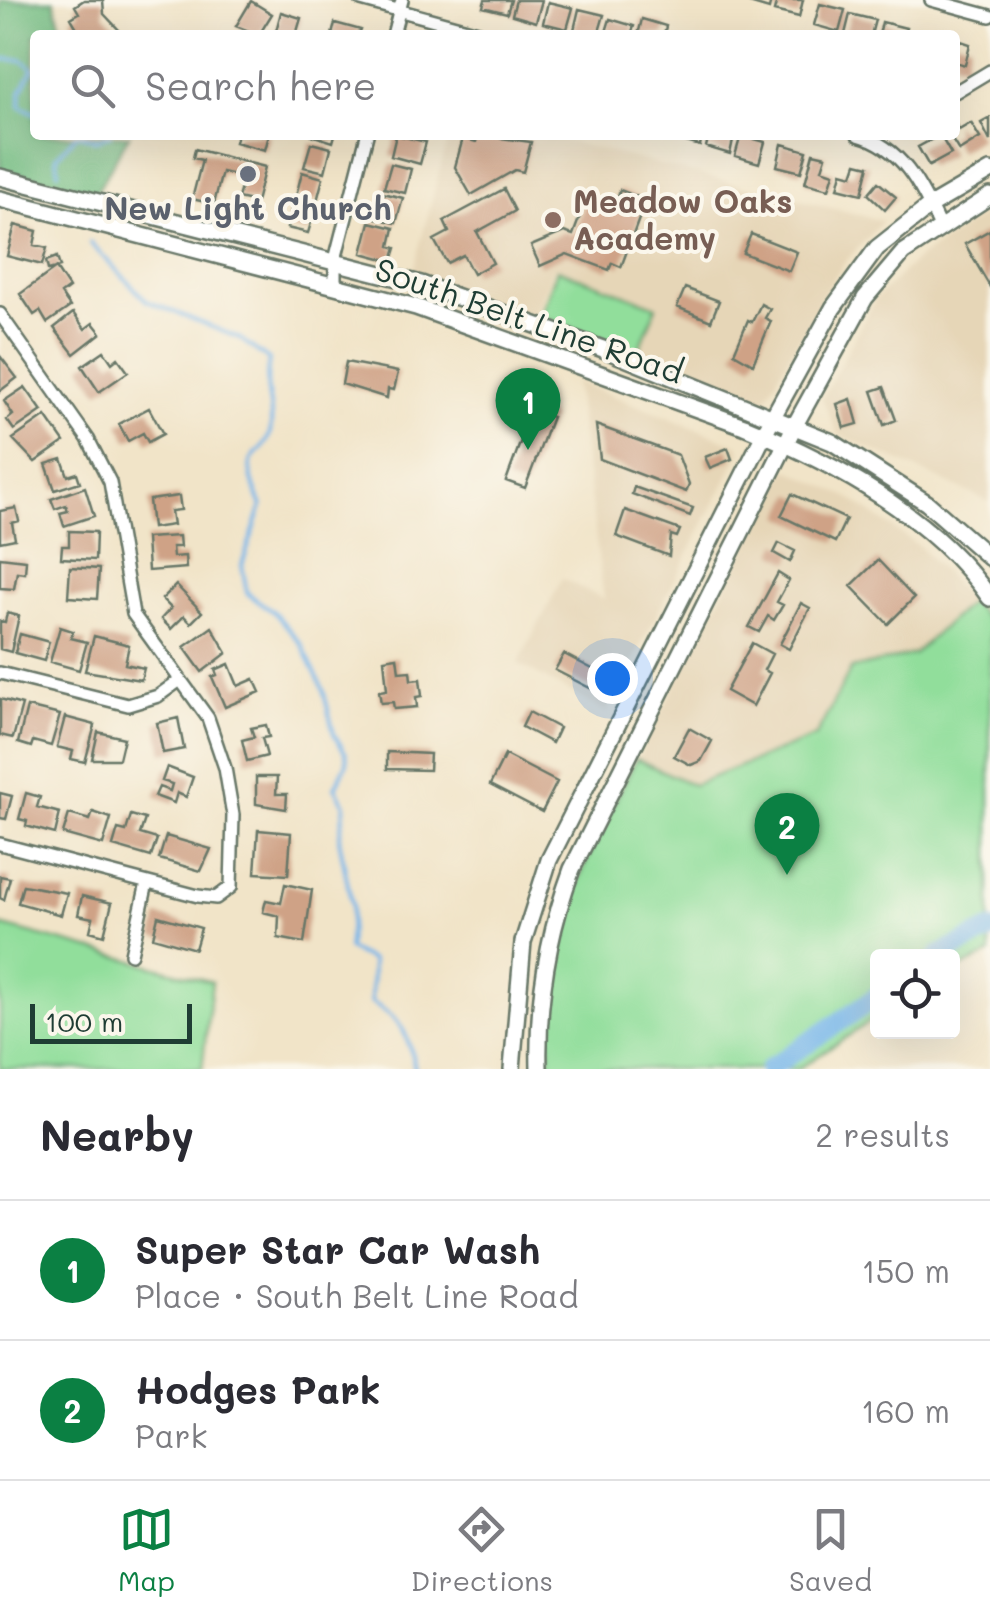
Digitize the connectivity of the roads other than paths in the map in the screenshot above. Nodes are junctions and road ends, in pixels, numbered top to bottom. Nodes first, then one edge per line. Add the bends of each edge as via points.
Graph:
1 (361, 0) edge
2 (932, 0) edge
3 (401, 5) edge
4 (990, 16) edge
5 (394, 30) edge
6 (475, 30) edge
7 (990, 72) edge
8 (960, 89) edge
9 (367, 140) edge
10 (881, 140) edge
11 (990, 171) edge
12 (1, 187) edge
13 (990, 196) edge
14 (930, 206) junction
15 (174, 219) junction
16 (940, 228) junction
17 (168, 243) junction
18 (335, 260) junction
19 (335, 284) junction
20 (0, 314) edge
21 (574, 364) junction
22 (646, 366) junction
23 (774, 415) junction
24 (795, 425) junction
25 (764, 434) junction
26 (786, 444) junction
27 (990, 558) edge
28 (988, 590) edge
29 (652, 660) junction
30 (672, 669) junction
31 (0, 673) edge
32 (180, 680) junction
33 (0, 844) edge
34 (550, 860) junction
35 (572, 868) junction
36 (148, 883) junction
37 (131, 954) dead end
38 (512, 1069) edge
39 (538, 1069) edge

1 - 3 street
2 - 4 street
3 - 5 street
3 - 6 street
7 - 8 street
9 - 18 street
10 - 14 street via 903,161
11 - 14 main road
12 - 15 main road, South Belt Line Road
12 - 17 main road, South Belt Line Road
13 - 16 main road
14 - 16 street
14 - 23 main road via 877,248 856,275
15 - 17 main road
15 - 18 main road, South Belt Line Road
16 - 24 main road via 879,276
17 - 19 main road, South Belt Line Road
18 - 19 street
18 - 22 main road, South Belt Line Road via 422,284
19 - 21 main road, South Belt Line Road
20 - 32 street via 110,482 133,614
21 - 22 main road via 634,378
21 - 25 main road, South Belt Line Road
22 - 23 main road, South Belt Line Road
23 - 24 main road, South Belt Line Road
23 - 25 main road
24 - 26 main road
24 - 27 main road, South Belt Line Road via 884,474
25 - 26 main road, South Belt Line Road
25 - 29 main road
26 - 28 main road, South Belt Line Road via 884,499
26 - 30 main road
29 - 30 main road
29 - 34 main road
30 - 35 main road
31 - 32 street via 128,704 158,696
32 - 36 street via 208,718 225,768 233,815 231,886 224,895 206,898
33 - 36 street
34 - 35 main road
34 - 38 main road via 523,942
35 - 39 main road via 544,973
36 - 37 street

